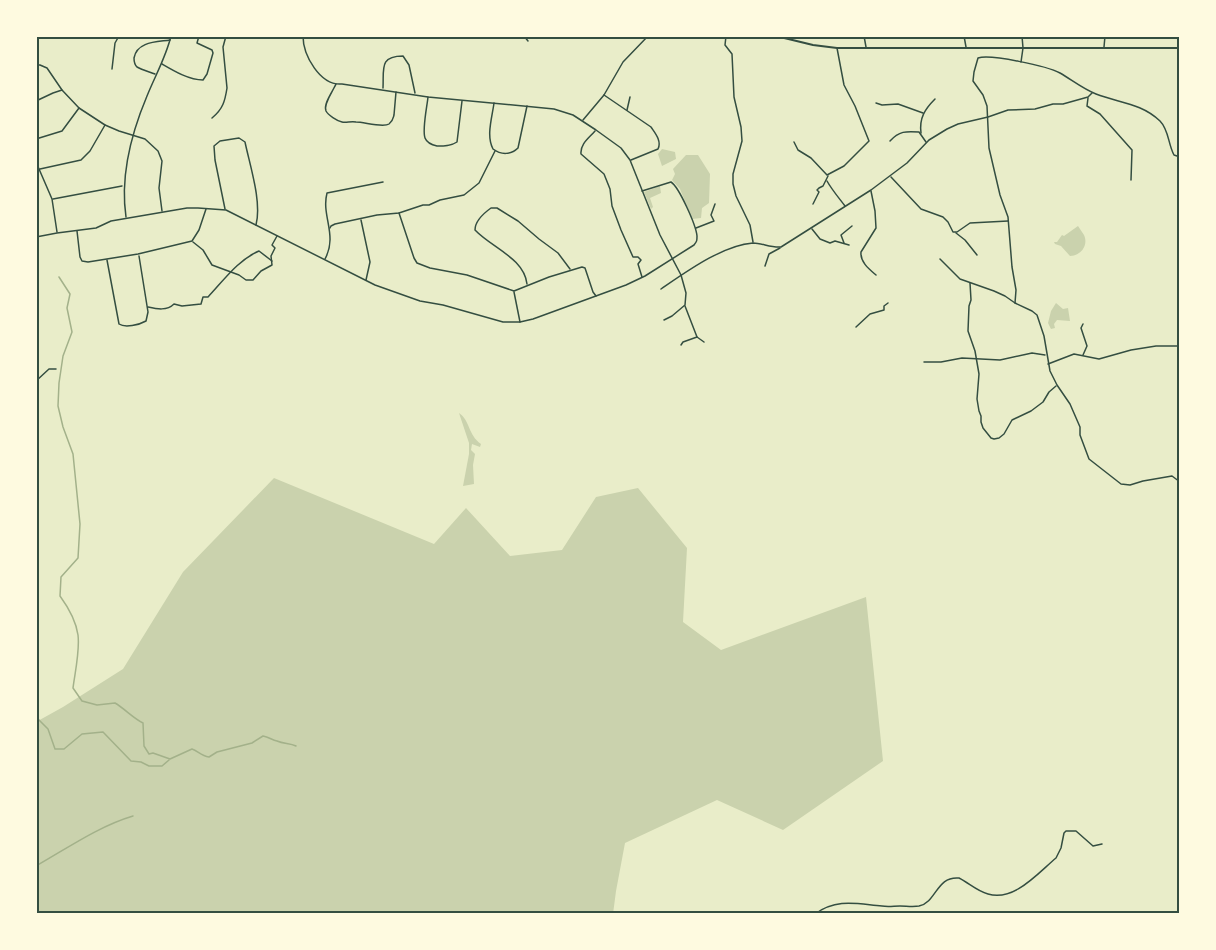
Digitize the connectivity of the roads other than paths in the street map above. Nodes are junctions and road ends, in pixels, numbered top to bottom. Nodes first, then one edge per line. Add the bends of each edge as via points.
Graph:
1 (119, 36) edge
2 (171, 36) edge
3 (199, 36) edge
4 (226, 36) edge
5 (303, 36) edge
6 (524, 36) edge
7 (648, 36) edge
8 (726, 36) edge
9 (756, 36) edge
10 (762, 36) edge
11 (776, 36) edge
12 (864, 36) edge
13 (964, 36) edge
14 (1022, 36) edge
15 (1106, 36) edge
16 (170, 40) junction
17 (528, 41) dead end
18 (837, 48) junction
19 (866, 48) junction
20 (966, 48) junction
21 (1023, 48) junction
22 (1104, 48) junction
23 (1180, 48) edge
24 (1180, 53) edge
25 (1020, 62) junction
26 (161, 64) junction
27 (36, 66) edge
28 (112, 69) dead end
29 (156, 75) junction
30 (336, 84) junction
31 (383, 89) junction
32 (62, 90) junction
33 (396, 91) junction
34 (1092, 93) junction
35 (415, 94) junction
36 (603, 95) junction
37 (428, 97) junction
38 (630, 97) dead end
39 (1088, 97) junction
40 (935, 99) dead end
41 (462, 100) junction
42 (36, 101) edge
43 (876, 103) dead end
44 (494, 104) junction
45 (527, 105) junction
46 (79, 108) junction
47 (627, 111) junction
48 (923, 113) junction
49 (212, 117) dead end
50 (988, 117) junction
51 (583, 121) junction
52 (105, 125) junction
53 (596, 130) junction
54 (921, 134) junction
55 (133, 136) junction
56 (36, 139) edge
57 (890, 141) dead end
58 (794, 142) dead end
59 (926, 143) junction
60 (495, 151) junction
61 (1180, 157) edge
62 (630, 160) junction
63 (36, 162) edge
64 (40, 169) junction
65 (829, 175) junction
66 (890, 177) junction
67 (826, 180) junction
68 (1131, 180) dead end
69 (383, 182) dead end
70 (124, 186) junction
71 (871, 190) junction
72 (642, 191) junction
73 (52, 199) junction
74 (716, 204) dead end
75 (813, 204) dead end
76 (845, 207) junction
77 (206, 208) junction
78 (226, 210) junction
79 (162, 212) junction
80 (399, 213) junction
81 (126, 218) junction
82 (360, 219) junction
83 (1008, 220) junction
84 (255, 226) junction
85 (852, 226) dead end
86 (330, 228) junction
87 (695, 228) junction
88 (811, 228) junction
89 (76, 230) junction
90 (57, 232) junction
91 (956, 232) junction
92 (276, 236) junction
93 (36, 237) edge
94 (192, 241) junction
95 (754, 243) junction
96 (844, 244) junction
97 (849, 245) dead end
98 (781, 247) junction
99 (138, 254) junction
100 (977, 255) dead end
101 (107, 259) junction
102 (325, 259) junction
103 (672, 259) junction
104 (940, 259) dead end
105 (272, 261) junction
106 (765, 266) dead end
107 (571, 270) junction
108 (231, 272) junction
109 (681, 275) junction
110 (876, 275) dead end
111 (642, 278) junction
112 (366, 281) junction
113 (970, 283) junction
114 (527, 285) junction
115 (661, 289) dead end
116 (514, 291) junction
117 (596, 296) junction
118 (888, 303) dead end
119 (1015, 303) junction
120 (685, 305) junction
121 (147, 307) junction
122 (664, 320) dead end
123 (520, 322) junction
124 (1083, 324) dead end
125 (856, 327) dead end
126 (697, 337) junction
127 (704, 342) dead end
128 (681, 345) dead end
129 (1180, 346) edge
130 (1046, 355) junction
131 (1083, 356) junction
132 (976, 359) junction
133 (924, 362) dead end
134 (1048, 364) junction
135 (56, 369) dead end
136 (36, 381) edge
137 (1057, 386) junction
138 (1180, 482) edge
139 (1102, 844) dead end
140 (815, 914) edge

1 - 28 street
2 - 16 street
3 - 26 street via 197,43 213,53 203,80
4 - 49 street via 226,94 222,109
5 - 30 street via 309,61
6 - 17 street
7 - 36 street via 622,63
8 - 95 street via 725,45 732,54 742,141 733,184
9 - 10 street
11 - 18 main road
12 - 19 street
13 - 20 street
14 - 21 street
15 - 22 street
16 - 26 street
16 - 29 street via 146,44 135,56 138,67
18 - 19 main road
18 - 65 street via 844,85 870,140 854,158
19 - 20 main road
20 - 21 main road
21 - 22 main road
21 - 25 street
22 - 23 main road
23 - 24 street
25 - 34 street via 1059,73
25 - 50 street via 978,58 974,81 985,99
26 - 29 street
27 - 32 street via 47,68
29 - 55 street
30 - 31 street
30 - 33 street via 326,109 342,122 389,124 394,116
31 - 33 street
31 - 35 street via 387,60 403,56
32 - 42 street
32 - 46 street
33 - 35 street
34 - 39 street
34 - 61 street via 1138,107 1155,117 1164,126 1174,155
35 - 37 street
36 - 47 street
36 - 51 street
37 - 41 street
37 - 41 street via 425,134 427,141 436,146 457,142
38 - 47 street
39 - 50 street
39 - 68 street via 1087,106 1100,114 1132,150
40 - 48 street
41 - 44 street
43 - 48 street via 898,104
44 - 45 street
44 - 60 street via 489,138
45 - 51 street via 563,111
45 - 60 street via 518,148 512,153
46 - 52 street
46 - 56 street via 62,130
47 - 62 street via 651,127 659,146
48 - 54 street
50 - 59 street via 958,124
50 - 83 street via 989,148
51 - 53 street
52 - 55 street
52 - 64 street via 81,160
53 - 62 street via 621,148
53 - 111 street via 580,151 604,174 621,230 633,257 641,260 638,264
54 - 57 street via 902,131
54 - 59 street
55 - 70 street
55 - 79 street via 149,142 161,156
58 - 65 street via 798,150
59 - 66 street
60 - 80 street via 479,183 468,192
62 - 72 street
63 - 64 street
64 - 73 street
65 - 67 street
66 - 71 street
66 - 91 street via 921,209 943,217
67 - 75 street
67 - 76 street
69 - 86 street via 327,193
70 - 73 street
70 - 81 street
71 - 76 street
71 - 110 street via 876,228 860,256
72 - 87 street via 674,183
72 - 103 street
73 - 90 street
74 - 87 street via 711,215 714,221
76 - 88 street
77 - 78 street
77 - 79 street
77 - 94 street
78 - 84 street
78 - 84 street via 214,146 239,138 245,142 257,199
79 - 81 street
80 - 82 street
80 - 116 street via 417,263
81 - 89 street
82 - 86 street
82 - 112 street via 370,262
83 - 91 street via 970,223
83 - 119 street
84 - 92 street
85 - 96 street via 841,236
86 - 102 street
87 - 103 street via 696,244
88 - 96 street via 820,239
88 - 98 street
89 - 90 street
89 - 101 street via 81,260
90 - 93 street
91 - 100 street
92 - 102 street
92 - 105 street
94 - 99 street
94 - 108 street via 212,265
95 - 98 street
95 - 109 street via 729,248
96 - 97 street
98 - 106 street via 770,254
99 - 101 street
99 - 121 street
101 - 121 street via 120,326 143,323
102 - 112 street
103 - 109 street
103 - 111 street
104 - 113 street via 960,279
105 - 108 street via 259,251 247,256
105 - 108 street via 253,280
107 - 114 street
107 - 114 street via 558,253 518,221 491,208 480,217 476,230 518,264
107 - 117 street via 585,268
108 - 121 street via 208,297 203,297 201,304
109 - 115 street
109 - 120 street
111 - 117 street
112 - 123 street via 420,301 499,321
113 - 119 street
113 - 132 street via 968,331
114 - 116 street
116 - 123 street
117 - 123 street
118 - 125 street via 884,310 870,314
119 - 130 street via 1038,318
120 - 122 street
120 - 126 street
124 - 131 street via 1087,346
126 - 127 street
126 - 128 street
129 - 131 street via 1131,350 1104,359
130 - 132 street
130 - 134 street
131 - 134 street via 1073,355
132 - 133 street
132 - 137 street via 981,422 992,439 999,438 1012,420 1043,402
134 - 137 street
135 - 136 street via 49,369
137 - 138 street via 1070,404 1089,459 1121,484 1172,476
139 - 140 street via 1093,846 1076,831 1066,831 1056,858 1023,886 1004,895 989,894 954,878 945,881 920,906 844,903

